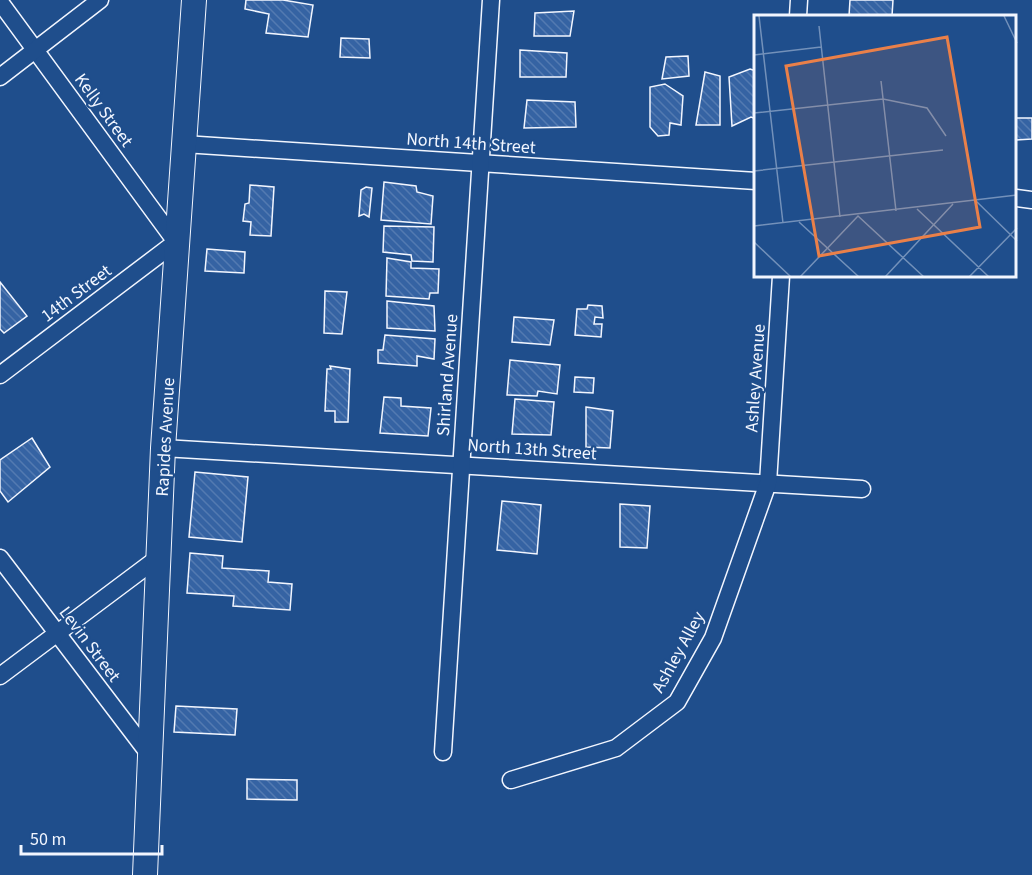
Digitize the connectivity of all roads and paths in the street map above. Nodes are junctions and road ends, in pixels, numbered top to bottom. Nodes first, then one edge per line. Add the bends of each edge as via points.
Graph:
1 (100, 0) edge
2 (194, 0) edge
3 (491, 0) edge
4 (799, 0) edge
5 (0, 2) edge
6 (798, 15) edge
7 (36, 50) junction
8 (0, 76) edge
9 (184, 144) junction
10 (480, 163) junction
11 (754, 181) edge
12 (1017, 198) edge
13 (1032, 200) edge
14 (177, 242) junction
15 (781, 278) edge
16 (0, 375) edge
17 (163, 448) junction
18 (461, 464) junction
19 (768, 483) junction
20 (862, 489) dead end
21 (159, 557) junction
22 (0, 558) edge
23 (58, 634) junction
24 (0, 676) edge
25 (443, 752) dead end
26 (149, 754) junction
27 (511, 780) dead end
28 (145, 875) edge

1 - 7 street
2 - 9 main road, Rapides Avenue
3 - 10 street, Shirland Avenue
4 - 6 street
5 - 7 street, Kelly Street
7 - 8 street
7 - 14 street, Kelly Street
9 - 10 street, North 14th Street
9 - 14 main road, Rapides Avenue
10 - 11 street, North 14th Street
10 - 18 street, Shirland Avenue
12 - 13 street
14 - 16 street, 14th Street
14 - 17 main road, Rapides Avenue
15 - 19 street, Ashley Avenue
17 - 18 street, North 13th Street
17 - 21 main road, Rapides Avenue
18 - 19 street, North 13th Street
18 - 25 street, Shirland Avenue
19 - 20 street, North 13th Street
19 - 27 street, Ashley Alley via 713,638 677,702 616,747
21 - 23 street
21 - 26 main road, Rapides Avenue
22 - 23 street, Levin Street
23 - 24 street
23 - 26 street, Levin Street
26 - 28 main road, Rapides Avenue

